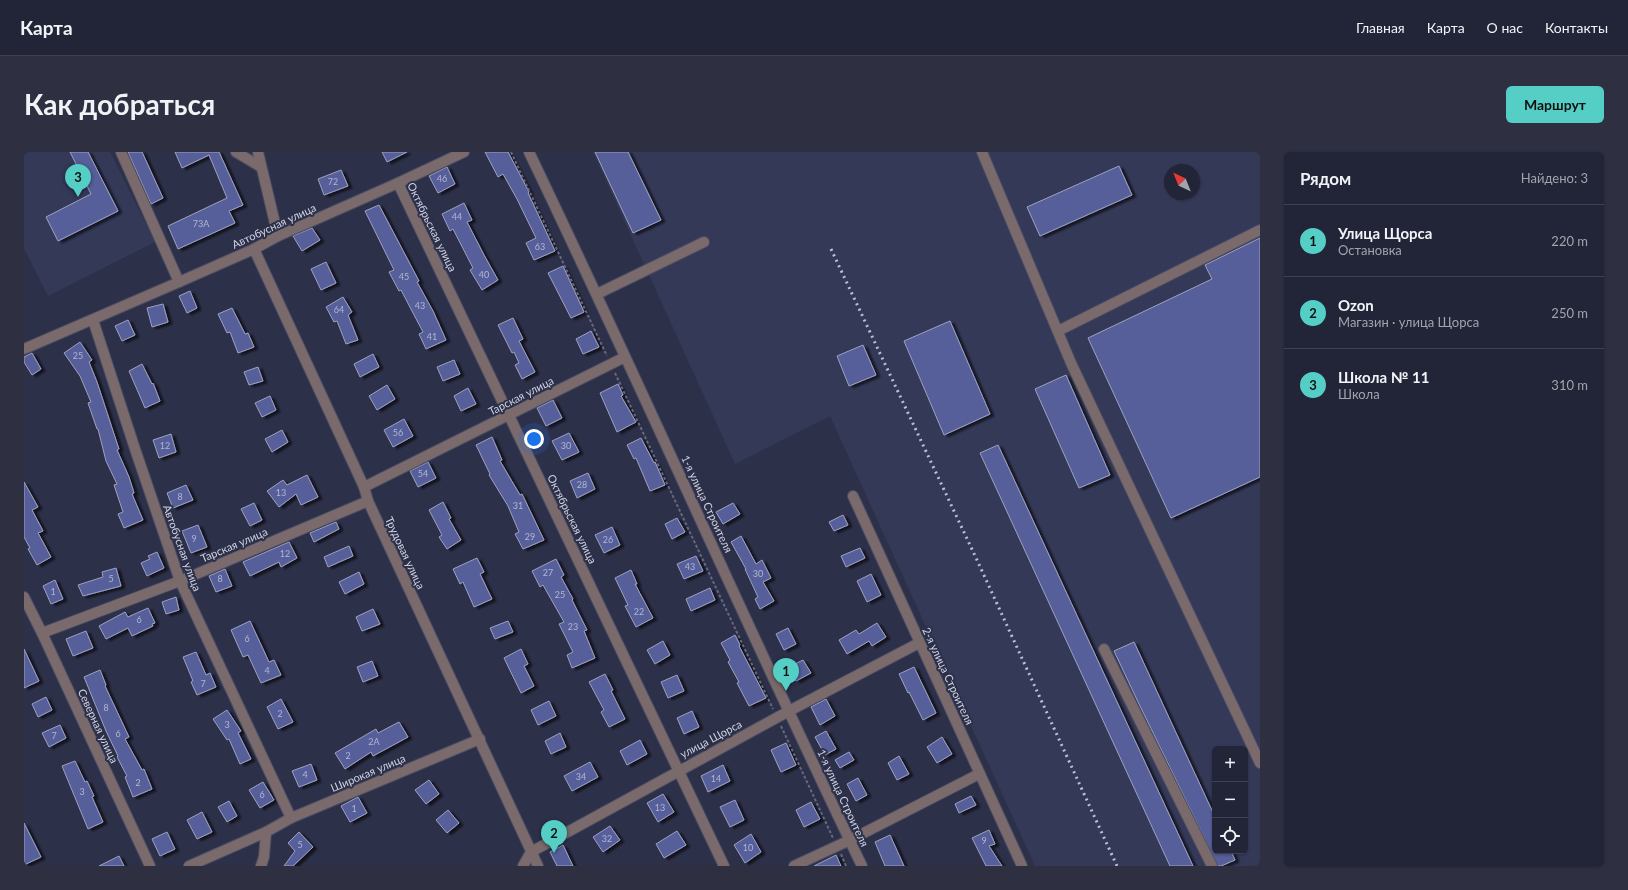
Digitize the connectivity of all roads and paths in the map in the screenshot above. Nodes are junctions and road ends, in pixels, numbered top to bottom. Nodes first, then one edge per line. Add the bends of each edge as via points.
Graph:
1 (122, 152) edge
2 (236, 152) edge
3 (258, 152) edge
4 (464, 152) edge
5 (511, 152) edge
6 (529, 152) edge
7 (982, 152) edge
8 (261, 167) junction
9 (398, 183) junction
10 (1260, 230) edge
11 (278, 236) junction
12 (704, 242) dead end
13 (254, 249) junction
14 (179, 282) junction
15 (597, 294) junction
16 (93, 320) junction
17 (1058, 331) junction
18 (24, 349) edge
19 (625, 357) junction
20 (611, 365) junction
21 (509, 415) junction
22 (364, 488) junction
23 (853, 496) dead end
24 (368, 501) junction
25 (180, 581) junction
26 (24, 597) edge
27 (27, 612) edge
28 (42, 633) junction
29 (919, 643) junction
30 (1104, 649) dead end
31 (789, 711) junction
32 (777, 717) junction
33 (480, 739) junction
34 (1260, 763) edge
35 (678, 771) junction
36 (980, 774) junction
37 (292, 818) junction
38 (266, 832) junction
39 (850, 840) junction
40 (837, 846) junction
41 (531, 852) junction
42 (150, 866) edge
43 (189, 866) edge
44 (261, 866) edge
45 (523, 866) edge
46 (538, 866) edge
47 (724, 866) edge
48 (794, 866) edge
49 (846, 866) edge
50 (862, 866) edge
51 (1022, 866) edge
52 (1212, 866) edge

1 - 14 street
2 - 8 street
3 - 8 street
4 - 9 street, Автобусная улица
5 - 20 path
6 - 15 street, 1-я улица Строителя
7 - 17 street
8 - 11 street
9 - 11 street, Автобусная улица
9 - 21 street, Октябрьская улица
10 - 17 street
11 - 13 street, Автобусная улица
12 - 15 street
13 - 14 street, Автобусная улица
13 - 22 street, Трудовая улица
14 - 16 street, Автобусная улица
15 - 19 street, 1-я улица Строителя
16 - 18 street, Автобусная улица
16 - 25 street, Автобусная улица
17 - 34 street
19 - 20 street, Тарская улица
19 - 31 street, 1-я улица Строителя
20 - 21 street, Тарская улица
20 - 32 path
21 - 22 street, Тарская улица
21 - 35 street, Октябрьская улица
22 - 24 street, Трудовая улица
23 - 29 street, 2-я улица Строителя
24 - 25 street, Тарская улица
24 - 33 street, Трудовая улица
25 - 28 street, Тарская улица
25 - 37 street, Автобусная улица
26 - 27 street, Северная улица
27 - 28 street, Северная улица
28 - 42 street, Северная улица
29 - 31 street, улица Щорса
29 - 36 street, 2-я улица Строителя
30 - 52 street
31 - 32 street, улица Щорса
31 - 39 street, 1-я улица Строителя
32 - 35 street, улица Щорса
32 - 40 path
33 - 37 street, Широкая улица
33 - 41 street, Трудовая улица
35 - 41 street, улица Щорса
35 - 47 street, Октябрьская улица
36 - 39 street
36 - 51 street, 2-я улица Строителя
37 - 38 street, Широкая улица
38 - 43 street, Широкая улица
38 - 44 street
39 - 40 street
39 - 50 street, 1-я улица Строителя
40 - 48 street
40 - 49 path
41 - 45 street
41 - 46 street, Трудовая улица

